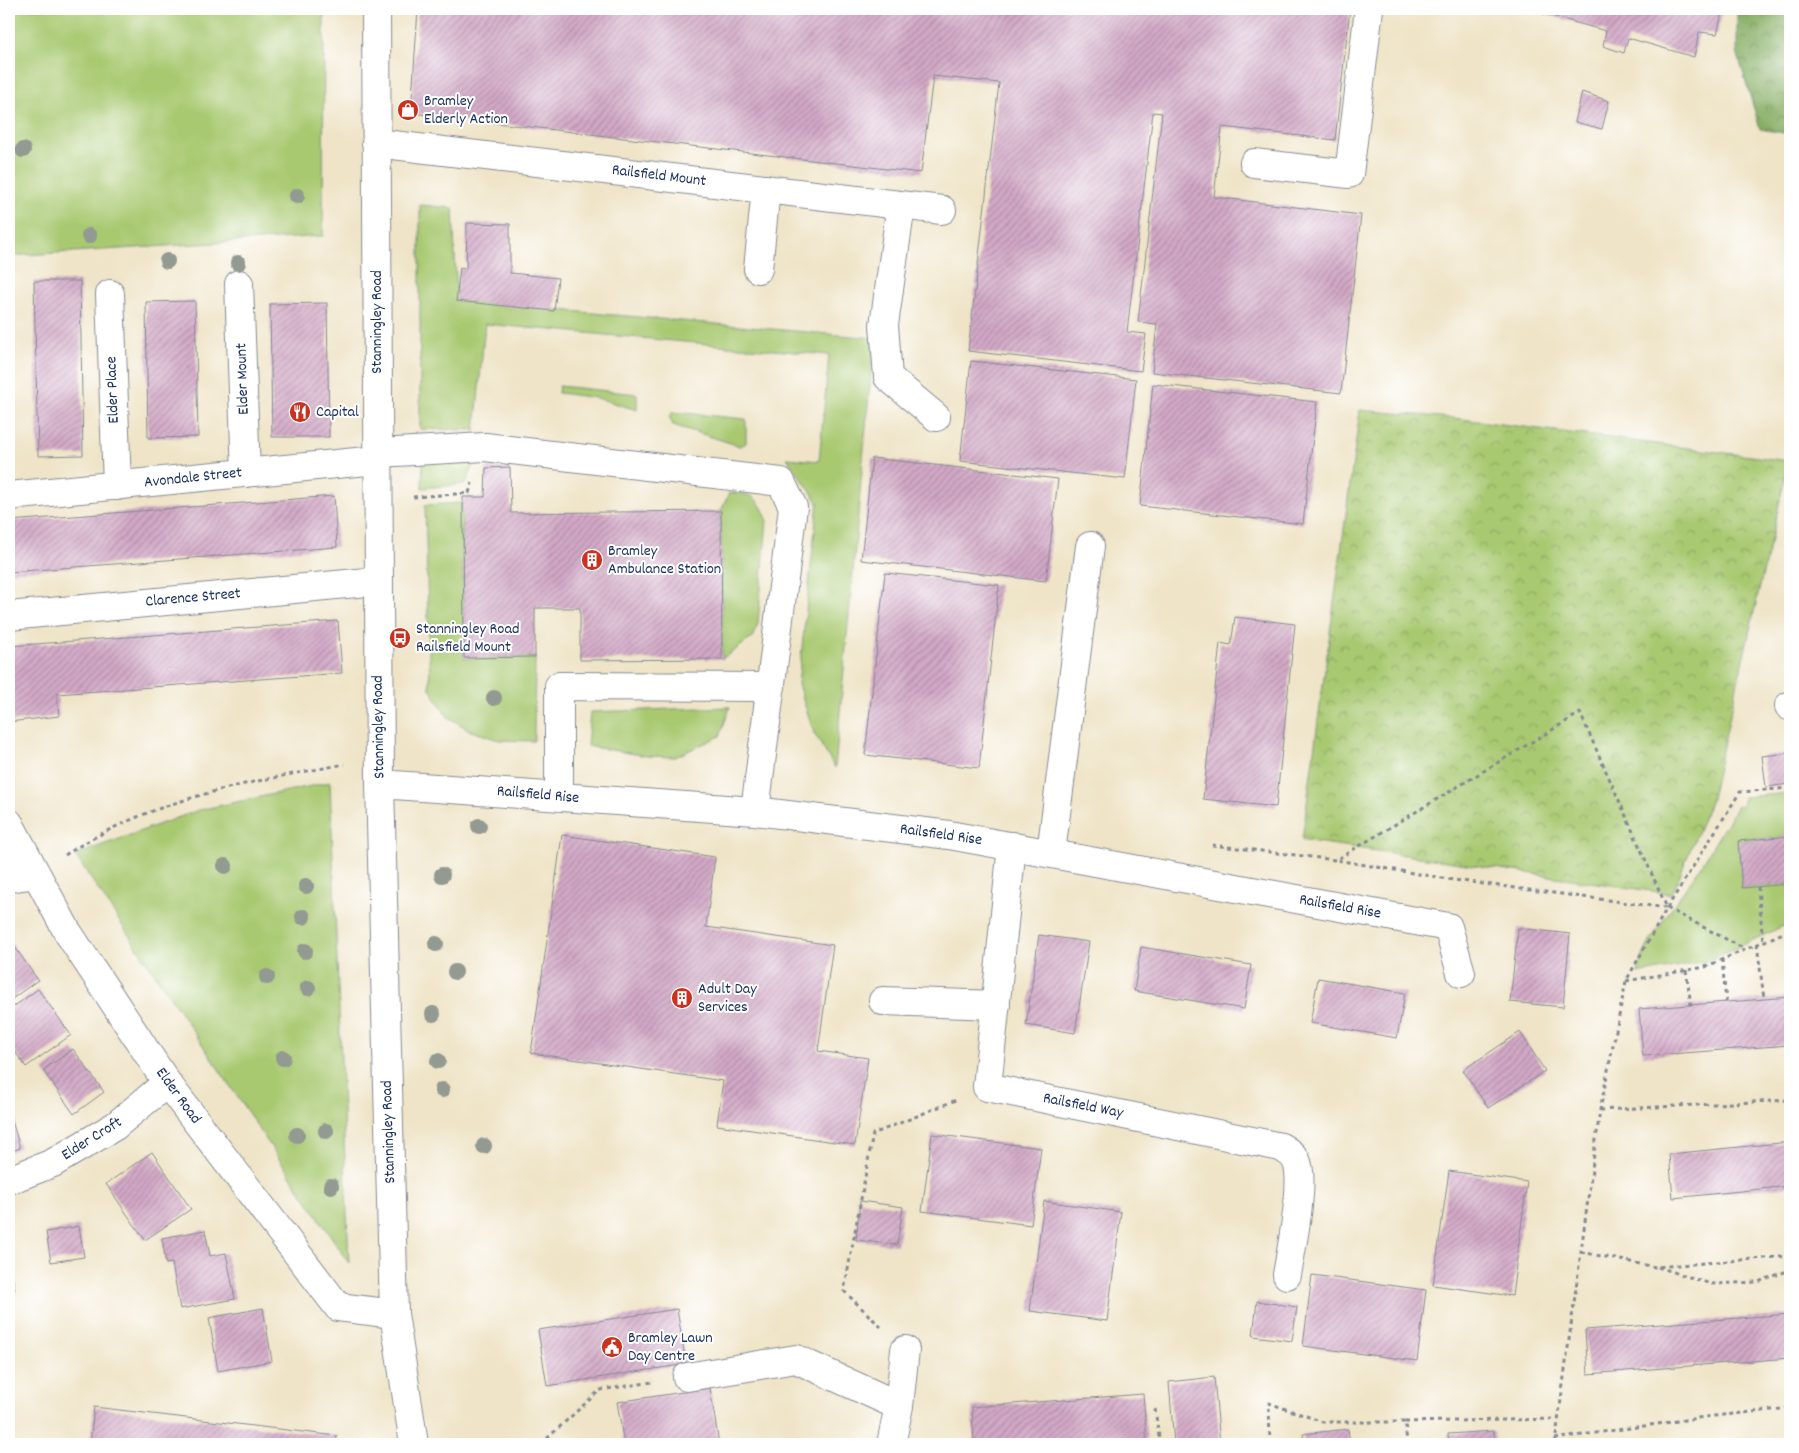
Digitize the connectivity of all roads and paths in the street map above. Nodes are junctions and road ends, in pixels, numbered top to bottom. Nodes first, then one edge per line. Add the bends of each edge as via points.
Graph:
1 (376, 9) edge
2 (1369, 9) edge
3 (376, 143) junction
4 (1254, 163) dead end
5 (766, 189) junction
6 (900, 205) junction
7 (942, 210) dead end
8 (758, 269) dead end
9 (239, 284) dead end
10 (110, 294) dead end
11 (936, 417) dead end
12 (377, 456) junction
13 (246, 473) junction
14 (117, 486) junction
15 (9, 496) edge
16 (1090, 546) dead end
17 (378, 581) junction
18 (9, 616) edge
19 (771, 687) junction
20 (318, 769) dead end
21 (380, 784) junction
22 (1790, 788) edge
23 (559, 797) junction
24 (755, 811) junction
25 (9, 823) edge
26 (1210, 845) dead end
27 (1012, 846) junction
28 (1051, 853) junction
29 (1336, 860) junction
30 (36, 874) junction
31 (9, 878) edge
32 (1758, 887) dead end
33 (1666, 908) junction
34 (1790, 930) edge
35 (1763, 942) junction
36 (1757, 944) junction
37 (1745, 949) junction
38 (1722, 959) junction
39 (1686, 970) junction
40 (1461, 973) dead end
41 (1626, 981) junction
42 (1764, 999) dead end
43 (883, 1001) dead end
44 (1726, 1002) dead end
45 (996, 1005) junction
46 (1691, 1005) dead end
47 (167, 1083) junction
48 (987, 1087) junction
49 (1790, 1100) edge
50 (1600, 1110) junction
51 (9, 1180) edge
52 (1580, 1252) junction
53 (1790, 1256) edge
54 (1656, 1267) junction
55 (1790, 1270) edge
56 (1287, 1275) dead end
57 (394, 1314) junction
58 (905, 1350) joint
59 (686, 1377) joint
60 (898, 1406) junction
61 (1790, 1408) edge
62 (1155, 1409) dead end
63 (1557, 1419) junction
64 (1405, 1422) junction
65 (1555, 1439) junction
66 (414, 1444) edge
67 (541, 1444) edge
68 (890, 1444) edge
69 (1160, 1444) edge
70 (1270, 1444) edge
71 (1407, 1444) edge
72 (1555, 1444) edge

1 - 3 street, Stanningley Road
2 - 4 street via 1349,174
3 - 5 street, Railsfield Mount
3 - 12 street, Stanningley Road
5 - 6 street, Railsfield Mount
5 - 8 street
6 - 7 street, Railsfield Mount
6 - 11 street via 884,325 888,377
9 - 13 street, Elder Mount
10 - 14 street, Elder Place
12 - 13 street, Avondale Street
12 - 17 street, Stanningley Road
12 - 19 street, Avondale Street via 485,447 781,482 794,507
13 - 14 street, Avondale Street
14 - 15 street, Avondale Street
16 - 28 street
17 - 18 street, Clarence Street
17 - 21 street, Stanningley Road
19 - 23 street via 559,686
19 - 24 street
20 - 30 path via 236,784 176,802 94,836
21 - 23 street, Railsfield Rise
21 - 57 street, Stanningley Road
22 - 33 path via 1740,792
23 - 24 street, Railsfield Rise
24 - 27 street, Railsfield Rise
25 - 30 street, Elder Road
26 - 29 path
27 - 28 street, Railsfield Rise
27 - 45 street
28 - 40 street, Railsfield Rise via 1448,927
29 - 33 path via 1454,880
29 - 33 path via 1580,713
30 - 31 street
30 - 47 street, Elder Road via 67,931
32 - 35 path
33 - 37 path
33 - 41 path
34 - 35 path
35 - 36 path
36 - 37 path
36 - 42 path
37 - 38 path
38 - 39 path via 1705,967
38 - 44 path
39 - 41 path
39 - 46 path
41 - 50 path
43 - 45 street
45 - 48 street
47 - 51 street, Elder Croft via 115,1126 53,1163
47 - 57 street, Elder Road via 338,1307
48 - 56 street, Railsfield Way via 1281,1147 1292,1154 1300,1182
48 - 58 path via 873,1134 844,1291
49 - 50 path
50 - 52 path
52 - 54 path
52 - 63 path
53 - 54 path
54 - 55 path via 1711,1284 1758,1282
57 - 66 street, Stanningley Road
58 - 60 street
59 - 60 street via 796,1359
59 - 67 path via 600,1390
60 - 68 street
61 - 65 path
62 - 69 path
63 - 64 path
63 - 65 path
64 - 70 path via 1323,1422 1269,1403
64 - 71 path
65 - 72 path

